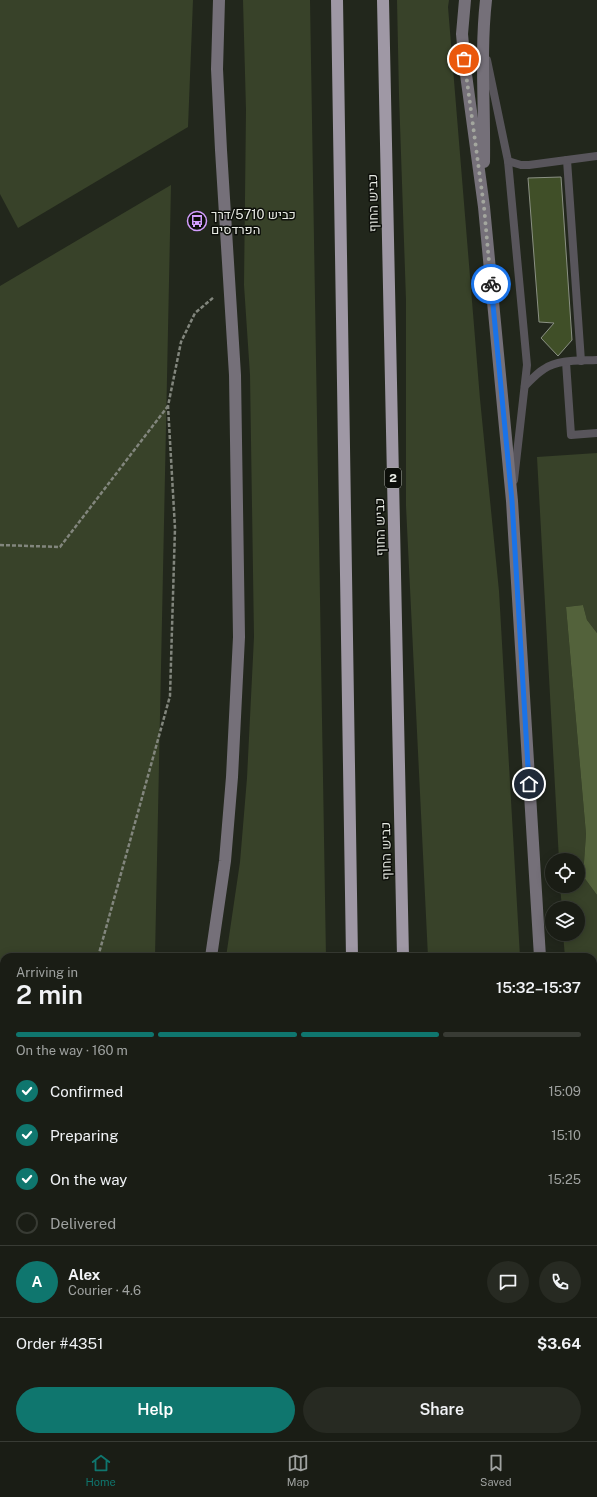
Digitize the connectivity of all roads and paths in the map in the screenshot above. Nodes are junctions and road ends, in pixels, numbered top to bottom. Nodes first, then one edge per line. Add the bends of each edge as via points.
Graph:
1 (219, 0) edge
2 (337, 0) edge
3 (383, 0) edge
4 (465, 0) edge
5 (486, 0) edge
6 (484, 43) junction
7 (597, 156) edge
8 (567, 160) junction
9 (508, 161) junction
10 (484, 207) junction
11 (229, 286) junction
12 (597, 360) edge
13 (581, 361) junction
14 (566, 362) junction
15 (525, 386) junction
16 (168, 406) junction
17 (597, 433) edge
18 (512, 501) junction
19 (0, 545) edge
20 (99, 953) edge
21 (212, 953) edge
22 (352, 953) edge
23 (403, 953) edge
24 (540, 953) edge

1 - 11 main road via 218,69
2 - 22 highway
3 - 23 highway, כביש החוף / 2
4 - 10 main road via 462,34 465,67
5 - 6 main road
6 - 9 lane
6 - 10 main road
7 - 8 lane
8 - 9 lane via 529,165
8 - 13 lane
9 - 15 lane via 527,365
10 - 18 main road
11 - 16 path via 195,313 181,342
11 - 21 main road via 235,375 239,637 232,777
12 - 13 lane
13 - 14 lane
14 - 15 lane via 550,365
14 - 17 lane via 571,435
15 - 18 lane
16 - 19 path via 60,547
16 - 20 path via 175,528 170,696
18 - 24 main road

